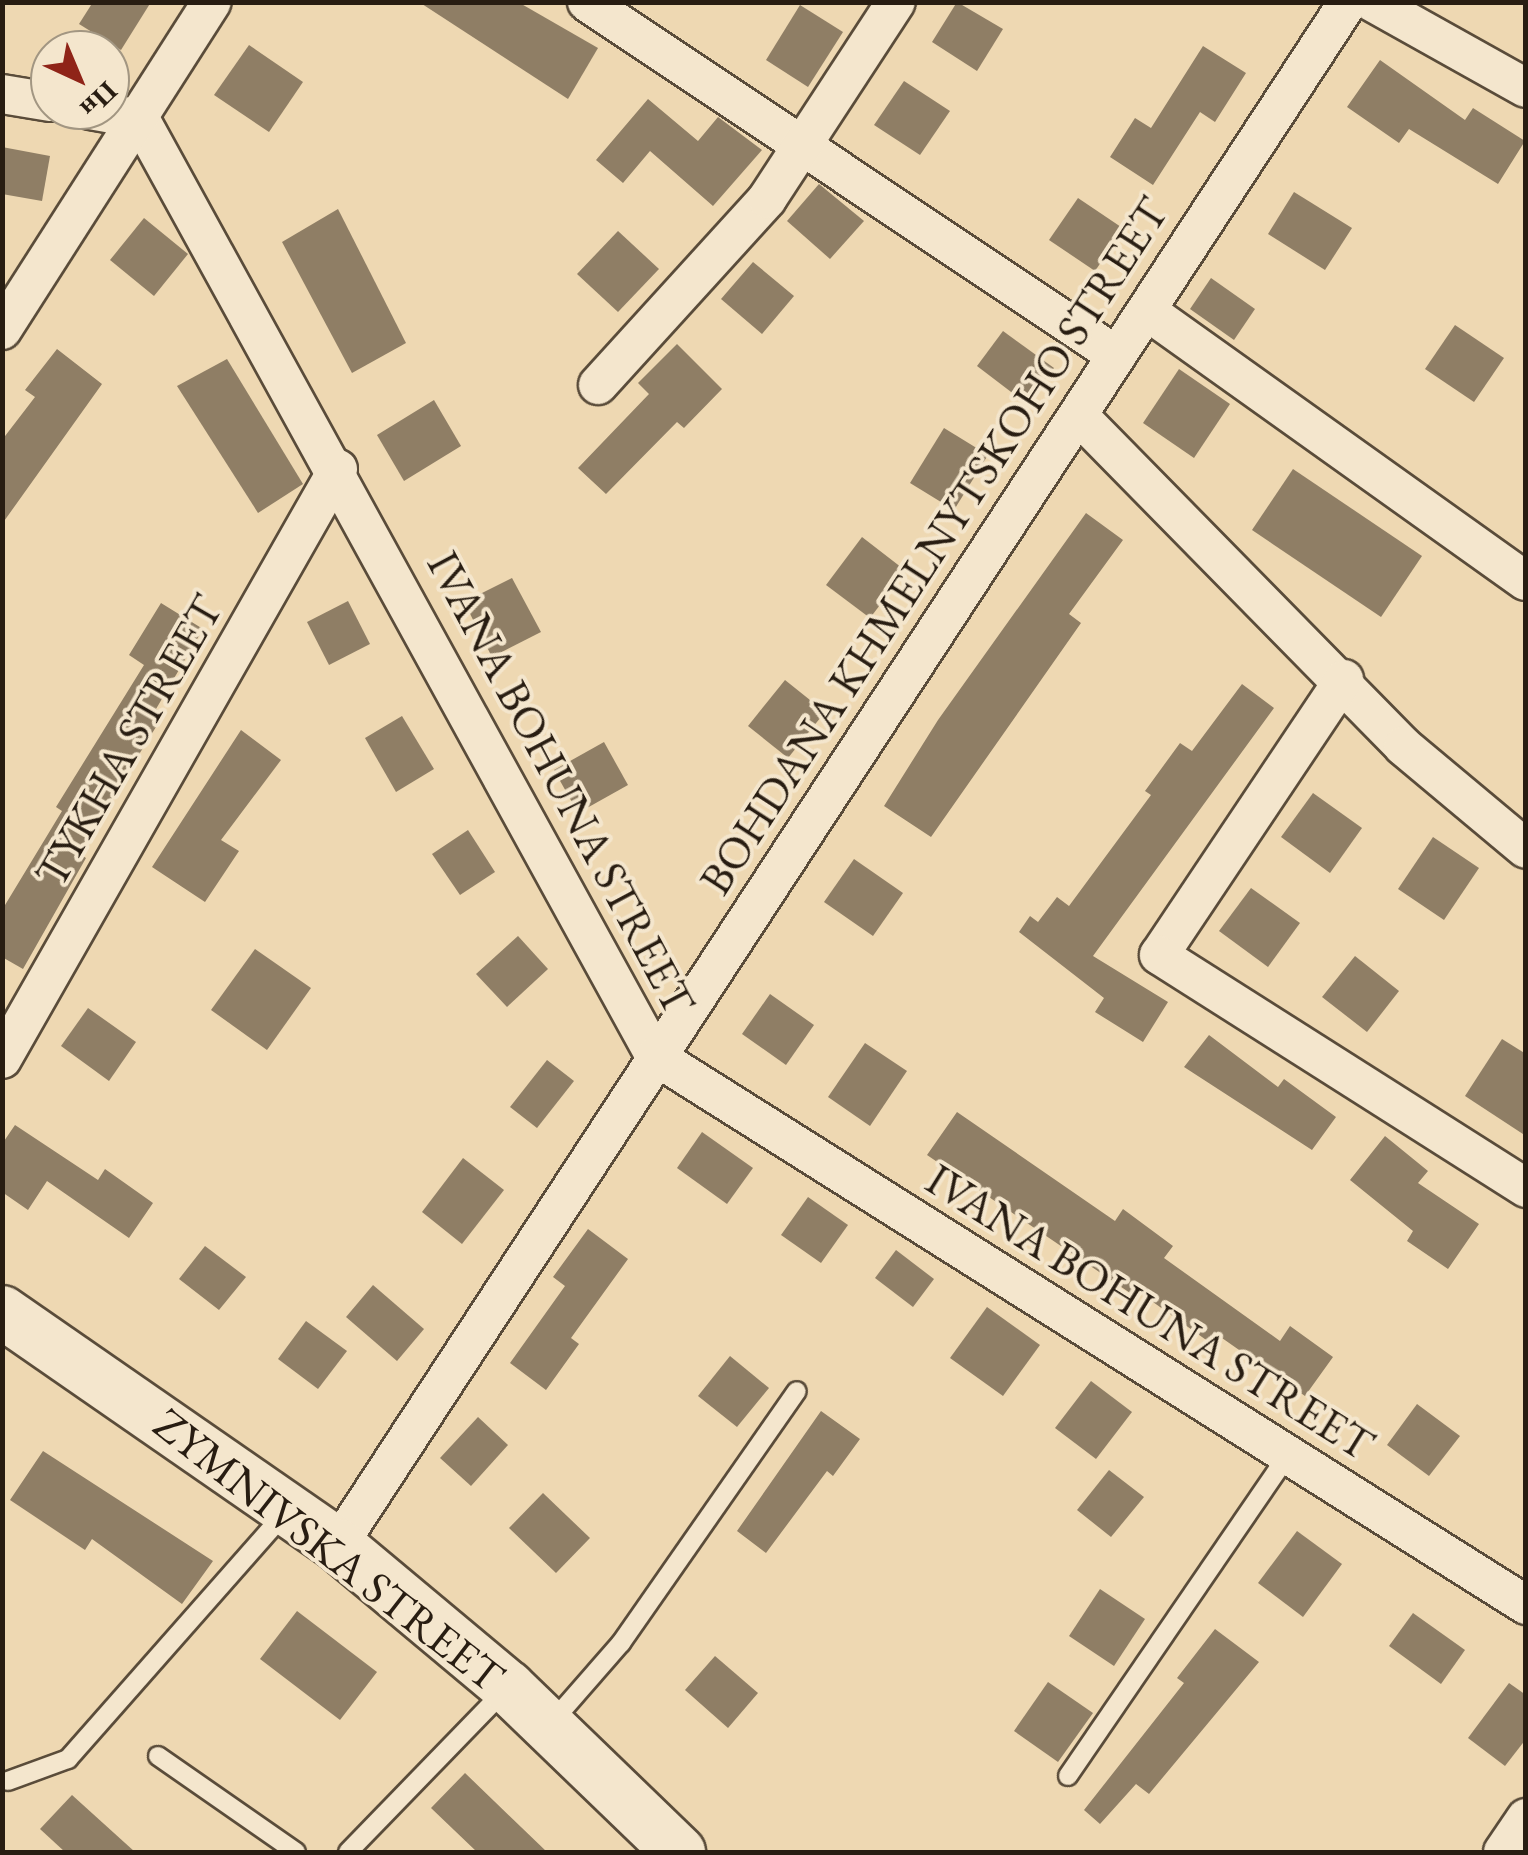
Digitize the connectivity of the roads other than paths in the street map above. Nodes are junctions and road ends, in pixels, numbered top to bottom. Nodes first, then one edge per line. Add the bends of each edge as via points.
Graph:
1 (212, 2) edge
2 (586, 2) edge
3 (896, 2) edge
4 (1348, 2) edge
5 (1372, 2) edge
6 (1526, 88) edge
7 (2, 94) edge
8 (30, 99) edge
9 (130, 117) edge
10 (140, 119) junction
11 (805, 147) junction
12 (1146, 311) junction
13 (2, 330) edge
14 (1116, 356) junction
15 (598, 386) dead end
16 (1078, 415) junction
17 (338, 469) junction
18 (1526, 581) edge
19 (1344, 679) junction
20 (1526, 848) edge
21 (655, 1056) junction
22 (2, 1059) edge
23 (1526, 1188) edge
24 (2, 1312) edge
25 (797, 1390) dead end
26 (1288, 1455) junction
27 (288, 1510) junction
28 (338, 1545) junction
29 (1526, 1606) edge
30 (508, 1687) junction
31 (548, 1726) junction
32 (158, 1756) dead end
33 (1068, 1776) dead end
34 (8, 1782) dead end
35 (1526, 1818) edge
36 (296, 1852) edge
37 (348, 1852) edge
38 (679, 1852) edge
39 (1503, 1852) edge

1 - 10 street
2 - 11 street
3 - 11 street
4 - 12 street, BOHDANA KHMELNYTSKOHO STREET
5 - 6 street
7 - 8 street
9 - 10 street
10 - 13 street
10 - 17 street, IVANA BOHUNA STREET
11 - 14 street
11 - 15 street via 767,199
12 - 14 street, BOHDANA KHMELNYTSKOHO STREET
12 - 18 street
14 - 16 street, BOHDANA KHMELNYTSKOHO STREET
16 - 19 street
16 - 21 street, BOHDANA KHMELNYTSKOHO STREET
17 - 21 street, IVANA BOHUNA STREET
17 - 22 street, TYKHA STREET
19 - 20 street via 1403,746
19 - 23 street via 1159,955
21 - 26 street, IVANA BOHUNA STREET
21 - 28 street, BOHDANA KHMELNYTSKOHO STREET
24 - 27 main road, ZYMNIVSKA STREET
25 - 31 lane via 621,1643
26 - 29 street, IVANA BOHUNA STREET
26 - 33 lane
27 - 28 main road, ZYMNIVSKA STREET
27 - 34 lane via 68,1759
28 - 30 main road, ZYMNIVSKA STREET
30 - 31 main road, ZYMNIVSKA STREET
30 - 37 lane
31 - 38 main road, ZYMNIVSKA STREET
32 - 36 lane
35 - 39 street

